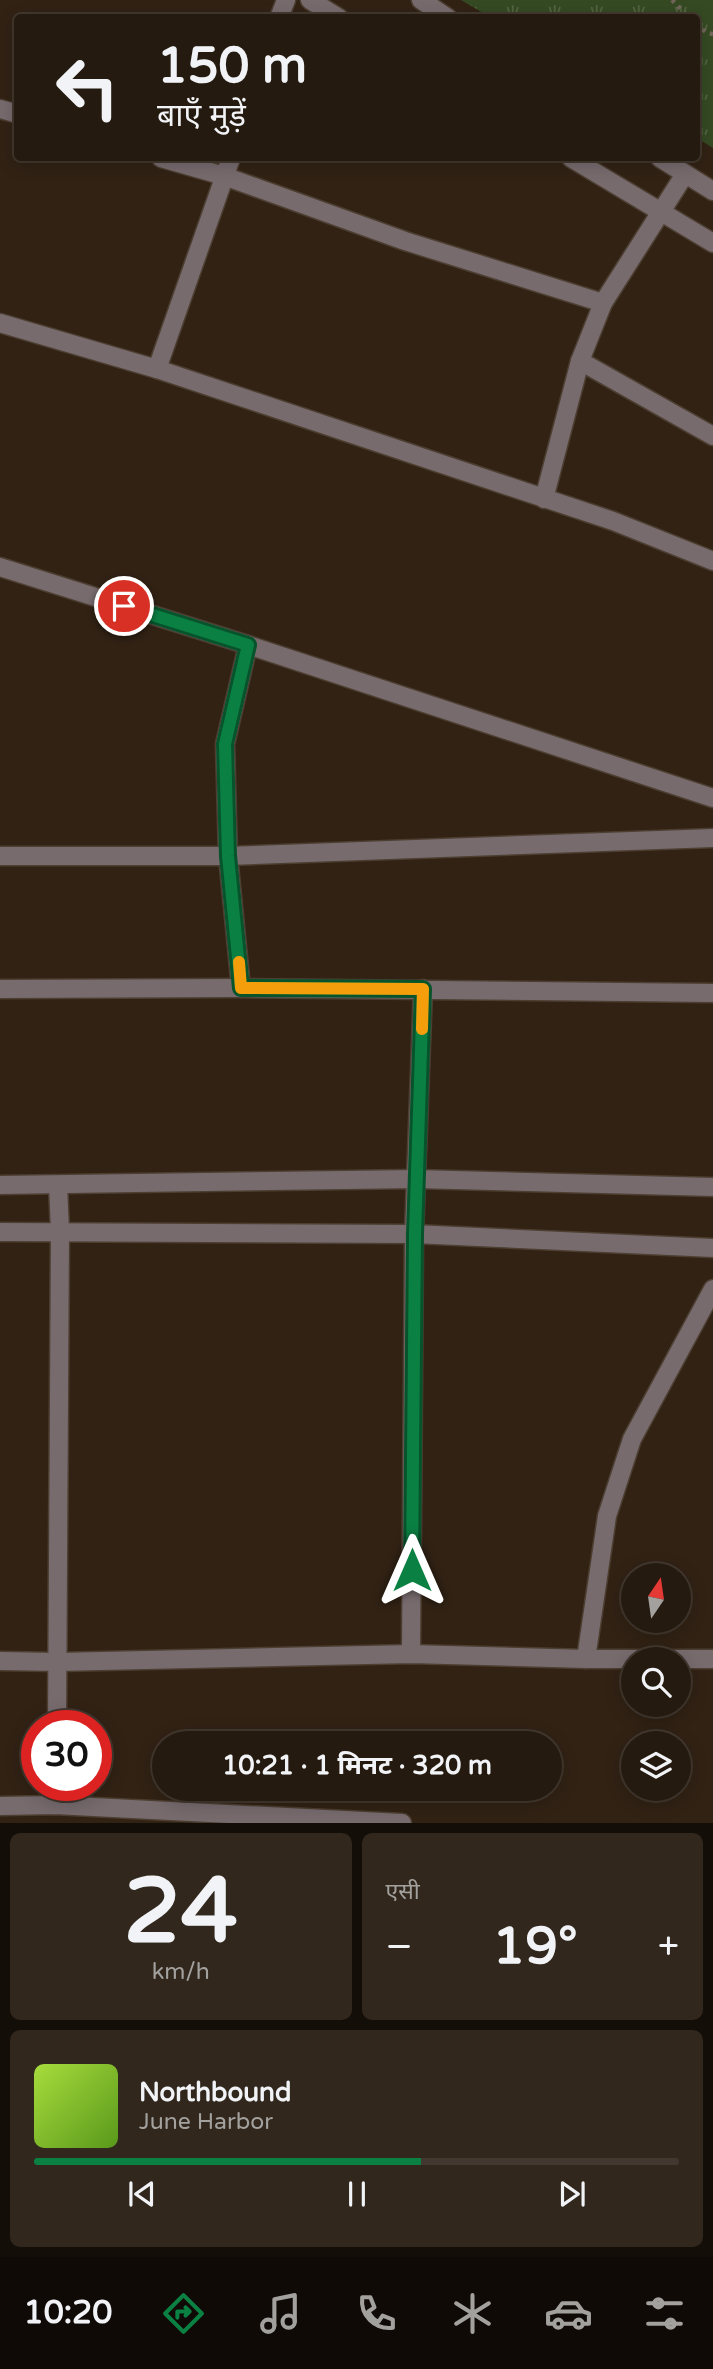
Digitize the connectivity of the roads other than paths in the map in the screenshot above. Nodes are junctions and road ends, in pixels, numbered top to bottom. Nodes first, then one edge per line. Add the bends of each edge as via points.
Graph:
1 (310, 0) edge
2 (421, 0) edge
3 (333, 14) edge
4 (442, 14) edge
5 (172, 161) edge
6 (229, 161) edge
7 (576, 161) edge
8 (665, 161) edge
9 (685, 174) junction
10 (224, 176) junction
11 (713, 191) edge
12 (661, 212) junction
13 (713, 243) edge
14 (603, 303) junction
15 (0, 323) edge
16 (580, 361) junction
17 (157, 369) junction
18 (713, 436) edge
19 (544, 499) junction
20 (713, 561) edge
21 (0, 567) edge
22 (248, 645) junction
23 (713, 799) edge
24 (713, 838) edge
25 (0, 856) edge
26 (228, 856) junction
27 (241, 988) junction
28 (0, 989) edge
29 (423, 989) junction
30 (713, 993) edge
31 (416, 1179) junction
32 (0, 1185) edge
33 (58, 1185) junction
34 (713, 1187) edge
35 (60, 1231) junction
36 (0, 1232) edge
37 (415, 1234) junction
38 (713, 1248) edge
39 (713, 1289) edge
40 (411, 1654) junction
41 (586, 1659) junction
42 (713, 1659) edge
43 (0, 1661) edge
44 (58, 1662) junction
45 (57, 1710) edge
46 (55, 1801) edge
47 (55, 1805) junction
48 (0, 1806) edge
49 (402, 1823) edge

1 - 3 street
2 - 4 street
5 - 10 street
6 - 10 street
7 - 12 street
8 - 9 street
9 - 11 street
9 - 12 street
10 - 14 street via 405,241
10 - 17 street
12 - 13 street
12 - 14 street
14 - 16 street
15 - 17 street
16 - 18 street
16 - 19 street
17 - 19 street
19 - 20 street
21 - 22 street
22 - 23 street
22 - 26 street via 225,744
24 - 26 street
25 - 26 street
26 - 27 street
27 - 28 street
27 - 29 street
29 - 30 street
29 - 31 street
31 - 33 street
31 - 34 street
31 - 37 street
32 - 33 street
33 - 35 street
35 - 36 street
35 - 37 street
35 - 44 street
37 - 38 street
37 - 40 street
39 - 41 street via 632,1439 607,1516
40 - 41 street
40 - 44 street
41 - 42 street
43 - 44 street
44 - 45 street
46 - 47 street
47 - 48 street
47 - 49 street

